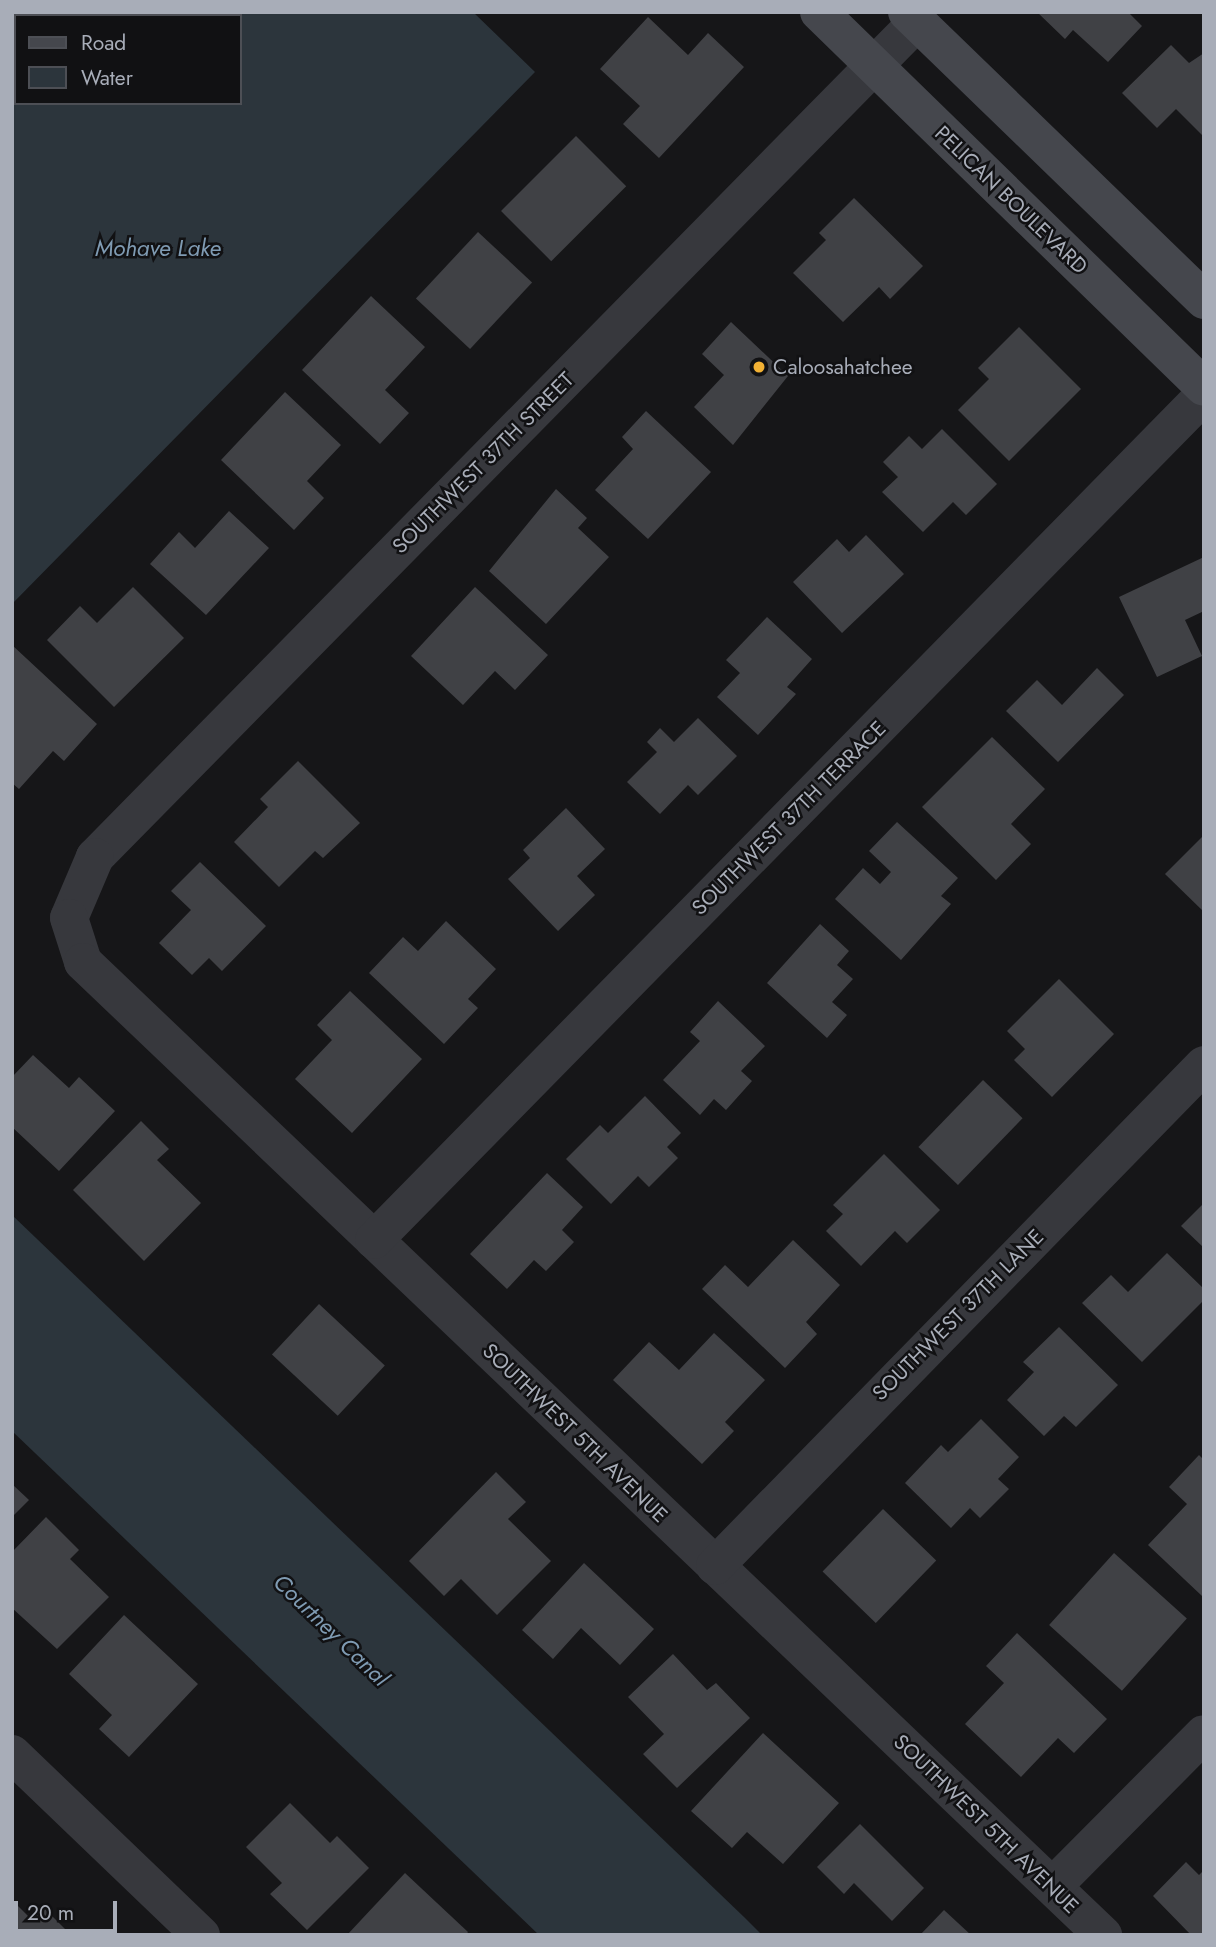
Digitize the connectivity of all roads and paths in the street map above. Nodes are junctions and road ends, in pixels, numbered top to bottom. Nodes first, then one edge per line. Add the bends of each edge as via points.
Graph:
1 (819, 12) edge
2 (912, 17) edge
3 (874, 66) junction
4 (1204, 300) edge
5 (1204, 387) edge
6 (1204, 395) edge
7 (69, 918) joint
8 (1204, 1065) edge
9 (374, 1240) junction
10 (715, 1566) junction
11 (1204, 1734) edge
12 (12, 1754) edge
13 (1053, 1886) junction
14 (201, 1935) edge
15 (1103, 1935) edge

1 - 3 street, PELICAN BOULEVARD
2 - 3 street, SOUTHWEST 37TH STREET
2 - 4 street
3 - 5 street, PELICAN BOULEVARD
3 - 7 street, SOUTHWEST 37TH STREET via 95,857
6 - 9 street, SOUTHWEST 37TH TERRACE
7 - 9 street, SOUTHWEST 5TH AVENUE via 83,962
8 - 10 street, SOUTHWEST 37TH LANE
9 - 10 street, SOUTHWEST 5TH AVENUE
10 - 13 street, SOUTHWEST 5TH AVENUE
11 - 13 street
12 - 14 street
13 - 15 street, SOUTHWEST 5TH AVENUE

